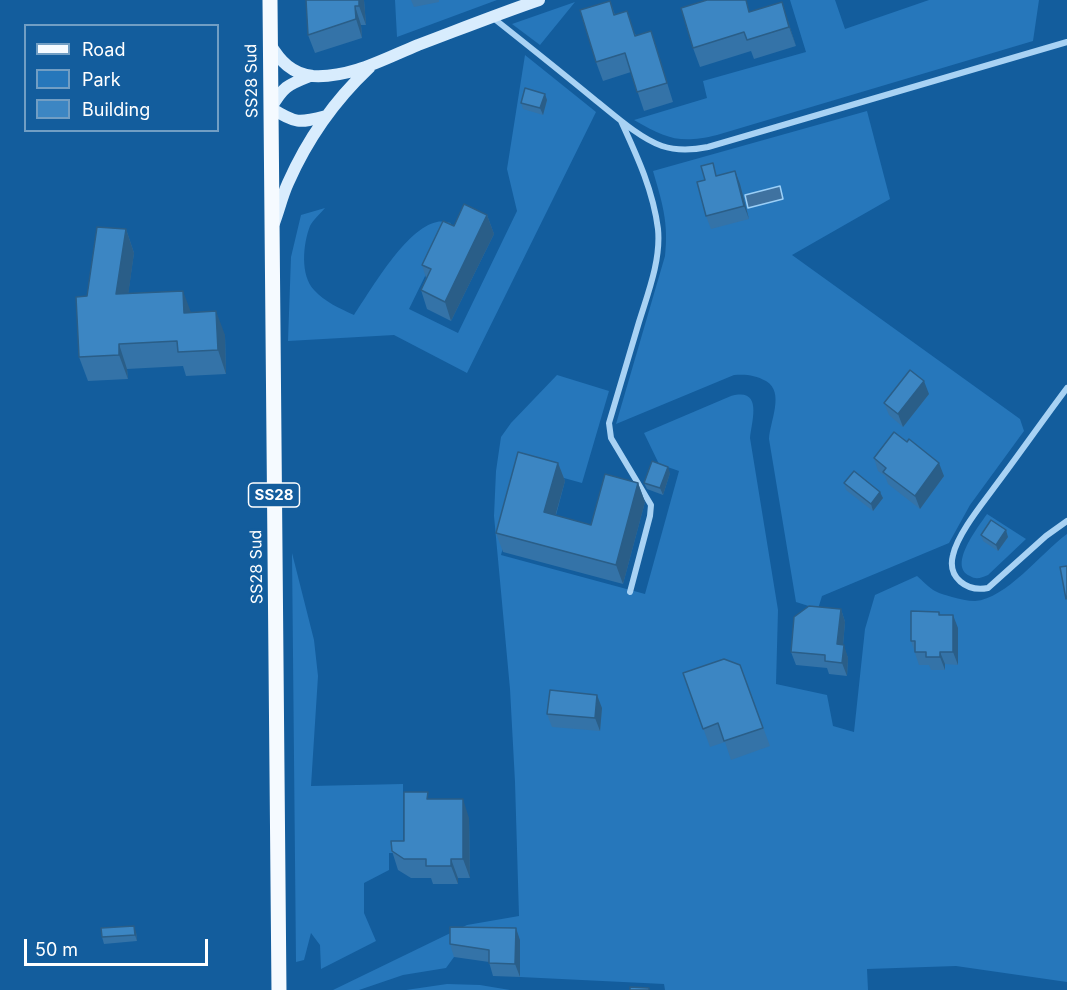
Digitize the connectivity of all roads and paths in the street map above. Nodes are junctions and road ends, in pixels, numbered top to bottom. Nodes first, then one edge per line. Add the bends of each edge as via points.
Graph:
1 (270, 0) edge
2 (539, 0) edge
3 (492, 16) junction
4 (1067, 42) edge
5 (270, 44) junction
6 (372, 66) junction
7 (310, 76) junction
8 (271, 108) junction
9 (326, 116) junction
10 (621, 121) junction
11 (272, 230) junction
12 (1067, 388) edge
13 (1067, 521) edge
14 (630, 592) dead end
15 (279, 990) edge

1 - 5 main road, SS28 Sud / SS28
2 - 3 main road
3 - 6 main road
3 - 10 street
4 - 10 street via 697,149 664,147
5 - 7 main road via 279,59
5 - 8 main road, SS28 Sud / SS28
6 - 7 main road via 349,73
6 - 9 main road
7 - 8 main road via 288,84
8 - 9 main road via 287,119 304,122
8 - 11 main road, SS28 Sud / SS28
9 - 11 main road via 287,185
10 - 14 street via 644,171 658,239 650,285 609,423 611,438 651,505
11 - 15 main road, SS28 Sud / SS28
12 - 13 street via 974,515 953,552 953,570 970,588 988,588

